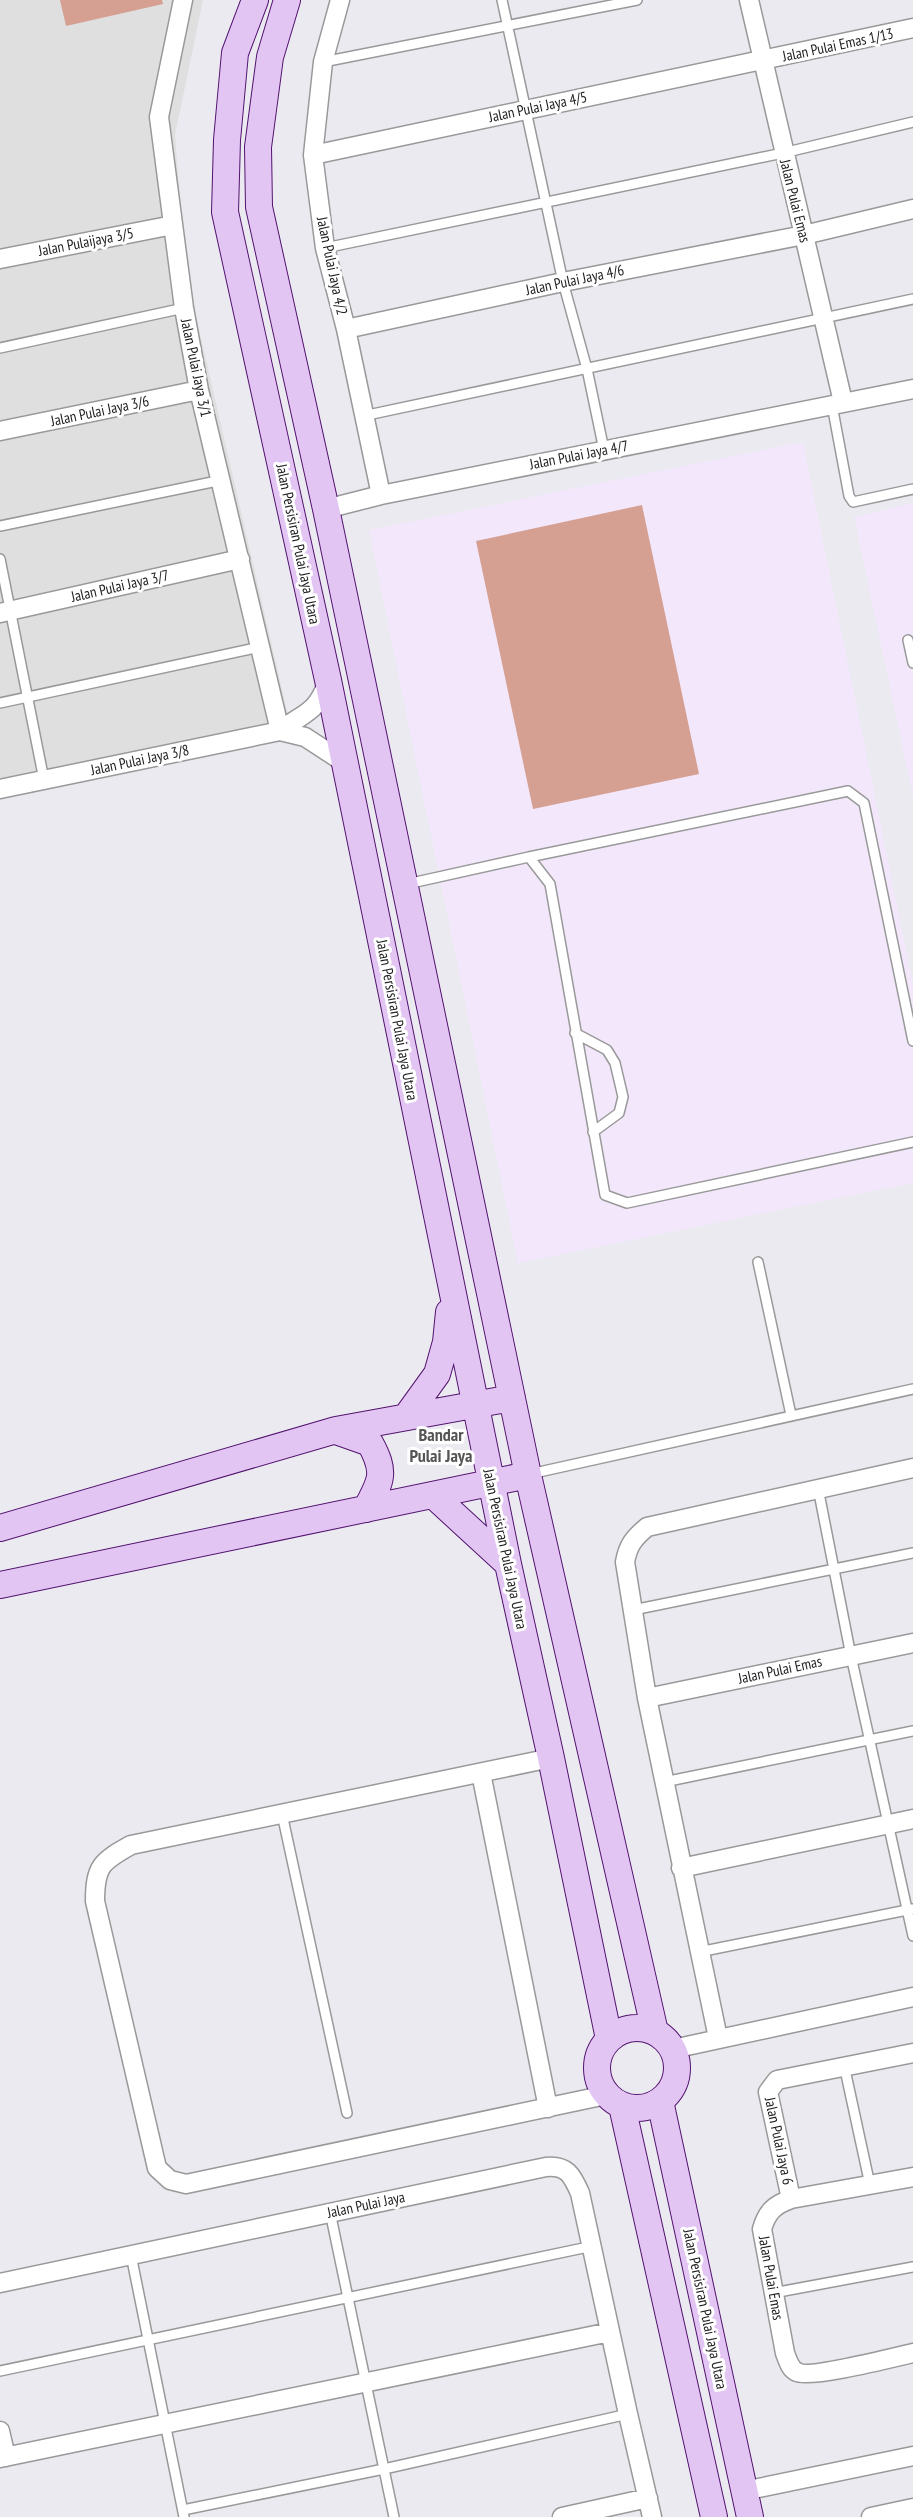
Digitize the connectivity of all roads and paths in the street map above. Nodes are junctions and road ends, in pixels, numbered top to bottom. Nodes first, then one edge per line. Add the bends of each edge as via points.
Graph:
1 (183, 0) edge
2 (255, 0) edge
3 (287, 0) edge
4 (340, 0) edge
5 (502, 0) edge
6 (637, 0) edge
7 (749, 0) edge
8 (509, 26) junction
9 (913, 28) edge
10 (763, 61) junction
11 (323, 62) junction
12 (525, 109) junction
13 (913, 122) edge
14 (783, 153) junction
15 (313, 155) junction
16 (545, 201) junction
17 (913, 209) edge
18 (173, 225) junction
19 (804, 234) junction
20 (325, 248) junction
21 (0, 259) edge
22 (563, 282) junction
23 (913, 299) edge
24 (184, 308) junction
25 (824, 319) junction
26 (346, 329) junction
27 (0, 348) edge
28 (586, 369) junction
29 (913, 389) edge
30 (199, 390) junction
31 (838, 404) junction
32 (363, 416) junction
33 (0, 431) edge
34 (604, 450) junction
35 (222, 480) junction
36 (913, 489) edge
37 (381, 495) junction
38 (326, 508) junction
39 (0, 526) edge
40 (0, 559) edge
41 (240, 559) junction
42 (5, 612) edge
43 (908, 640) dead end
44 (260, 647) junction
45 (913, 663) edge
46 (328, 680) junction
47 (27, 698) junction
48 (0, 703) edge
49 (280, 731) junction
50 (345, 763) junction
51 (44, 780) junction
52 (0, 789) edge
53 (529, 857) junction
54 (405, 885) junction
55 (575, 1033) junction
56 (913, 1041) edge
57 (593, 1132) junction
58 (913, 1142) edge
59 (758, 1262) dead end
60 (451, 1286) junction
61 (913, 1389) edge
62 (512, 1398) junction
63 (475, 1405) junction
64 (791, 1415) junction
65 (406, 1417) junction
66 (336, 1430) junction
67 (913, 1467) edge
68 (528, 1475) junction
69 (491, 1482) junction
70 (818, 1488) junction
71 (433, 1495) junction
72 (366, 1509) junction
73 (0, 1528) edge
74 (913, 1553) edge
75 (508, 1564) junction
76 (834, 1569) junction
77 (0, 1585) edge
78 (633, 1610) junction
79 (913, 1643) edge
80 (851, 1656) junction
81 (647, 1698) junction
82 (913, 1731) edge
83 (870, 1740) junction
84 (551, 1758) junction
85 (481, 1773) junction
86 (664, 1782) junction
87 (282, 1814) junction
88 (913, 1819) edge
89 (888, 1824) junction
90 (681, 1868) junction
91 (910, 1910) edge
92 (913, 1936) edge
93 (699, 1952) junction
94 (913, 1997) edge
95 (718, 2038) junction
96 (609, 2039) junction
97 (664, 2040) junction
98 (913, 2053) edge
99 (844, 2065) junction
100 (614, 2100) junction
101 (660, 2102) junction
102 (548, 2108) junction
103 (348, 2113) dead end
104 (913, 2177) edge
105 (870, 2185) junction
106 (791, 2199) junction
107 (330, 2212) junction
108 (593, 2246) junction
109 (131, 2255) junction
110 (913, 2267) edge
111 (0, 2283) edge
112 (773, 2293) junction
113 (347, 2298) junction
114 (610, 2332) junction
115 (149, 2340) junction
116 (913, 2354) edge
117 (0, 2371) edge
118 (364, 2382) junction
119 (627, 2414) junction
120 (166, 2422) junction
121 (0, 2431) edge
122 (913, 2456) edge
123 (3, 2458) edge
124 (384, 2469) junction
125 (744, 2491) junction
126 (648, 2498) junction
127 (913, 2508) edge
128 (183, 2514) edge
129 (394, 2517) edge
130 (562, 2517) edge
131 (652, 2517) edge
132 (714, 2517) edge
133 (750, 2517) edge
134 (871, 2517) edge

1 - 18 street, Jalan Pulai Jaya 3/1 via 159,117
2 - 46 main road, Jalan Persisiran Pulai Jaya Utara via 235,53 225,212
3 - 38 main road via 270,57 258,147 259,207
4 - 11 street, Jalan Pulai Jaya 4/2
5 - 8 lane
6 - 8 lane
7 - 10 street, Jalan Pulai Emas
8 - 11 lane
8 - 12 lane
9 - 10 street, Jalan Pulai Emas 1/13
10 - 12 street, Jalan Pulai Jaya 4/5
10 - 14 street, Jalan Pulai Emas
11 - 15 street, Jalan Pulai Jaya 4/2
12 - 15 street, Jalan Pulai Jaya 4/5
12 - 16 lane
13 - 14 lane
14 - 16 lane
14 - 19 street, Jalan Pulai Emas
15 - 20 street, Jalan Pulai Jaya 4/2
16 - 20 lane
16 - 22 lane
17 - 19 street, Jalan Pulai Jaya 4/6
18 - 21 street, Jalan Pulaijaya 3/5
18 - 24 street, Jalan Pulai Jaya 3/1
19 - 22 street, Jalan Pulai Jaya 4/6
19 - 25 street, Jalan Pulai Emas
20 - 26 street, Jalan Pulai Jaya 4/2
22 - 26 street, Jalan Pulai Jaya 4/6
22 - 28 lane
23 - 25 lane
24 - 27 lane
24 - 30 street, Jalan Pulai Jaya 3/1
25 - 28 lane
25 - 31 street, Jalan Pulai Emas
26 - 32 street, Jalan Pulai Jaya 4/2
28 - 32 lane
28 - 34 lane
29 - 31 street, Jalan Pulai Jaya 4/7
30 - 33 street, Jalan Pulai Jaya 3/6
30 - 35 street, Jalan Pulai Jaya 3/1
31 - 34 street, Jalan Pulai Jaya 4/7
31 - 36 lane via 849,496 853,501
32 - 37 street, Jalan Pulai Jaya 4/2
34 - 37 street, Jalan Pulai Jaya 4/7
35 - 39 lane
35 - 41 street, Jalan Pulai Jaya 3/1
37 - 38 street, Jalan Pulai Jaya 4/7
38 - 54 main road
40 - 42 lane
41 - 42 street, Jalan Pulai Jaya 3/7
41 - 44 street, Jalan Pulai Jaya 3/1
42 - 47 lane
43 - 45 lane
44 - 47 lane
44 - 49 street, Jalan Pulai Jaya 3/1
46 - 49 street via 313,710
46 - 50 main road, Jalan Persisiran Pulai Jaya Utara
47 - 48 lane
47 - 51 lane
49 - 50 street via 305,737
49 - 51 street, Jalan Pulai Jaya 3/8
50 - 60 main road, Jalan Persisiran Pulai Jaya Utara
51 - 52 street, Jalan Pulai Jaya 3/8
53 - 54 lane
53 - 55 lane via 550,884
53 - 56 lane via 848,791 864,803
54 - 62 main road
55 - 57 lane
55 - 57 lane via 607,1050 615,1063 623,1097 620,1113
57 - 58 lane via 605,1195 627,1203
59 - 64 lane
60 - 63 main road, Jalan Persisiran Pulai Jaya Utara
60 - 65 main road via 446,1342 437,1374
61 - 64 lane
62 - 63 main road
62 - 68 main road
63 - 65 main road
63 - 69 main road, Jalan Persisiran Pulai Jaya Utara
64 - 68 lane
65 - 66 main road
66 - 72 main road via 370,1443 381,1464 377,1488
66 - 73 main road
67 - 70 street
68 - 69 main road
68 - 97 main road
69 - 71 main road
69 - 75 main road, Jalan Persisiran Pulai Jaya Utara
70 - 76 lane
70 - 78 street via 647,1527 627,1549 625,1562
71 - 72 main road
71 - 75 main road
72 - 77 main road
74 - 76 lane
75 - 84 main road, Jalan Persisiran Pulai Jaya Utara
76 - 78 lane
76 - 80 lane
78 - 81 street
79 - 80 street, Jalan Pulai Emas
80 - 81 street, Jalan Pulai Emas
80 - 83 lane
81 - 86 street
82 - 83 lane
83 - 86 lane
83 - 89 lane
84 - 85 street
84 - 96 main road, Jalan Persisiran Pulai Jaya Utara
85 - 87 street
85 - 102 street
86 - 90 street
87 - 102 street via 131,1845 108,1858 95,1877 95,1901 157,2168 170,2180 186,2184
87 - 103 lane
88 - 89 street
89 - 90 street
89 - 91 lane
90 - 93 street
91 - 92 lane
91 - 93 lane
93 - 95 street
94 - 95 street
95 - 97 street
96 - 97 main road via 631,2028
96 - 100 main road via 599,2054 596,2071 601,2088
97 - 101 main road via 676,2058 676,2077
98 - 99 street
99 - 105 lane
99 - 106 street, Jalan Pulai Jaya 6 via 777,2080 768,2092
100 - 101 main road via 638,2109
100 - 102 street
100 - 132 main road
101 - 125 main road, Jalan Persisiran Pulai Jaya Utara
104 - 105 street, Jalan Pulai Emas
105 - 106 street, Jalan Pulai Emas
106 - 112 street, Jalan Pulai Emas via 773,2206 762,2229
107 - 108 street, Jalan Pulai Jaya via 555,2166 573,2175
107 - 109 street, Jalan Pulai Jaya
107 - 113 lane
108 - 113 lane
108 - 114 street, Jalan Pulai Jaya
109 - 111 street, Jalan Pulai Jaya
109 - 115 lane
110 - 112 lane
112 - 116 street, Jalan Pulai Emas via 785,2353 795,2372 821,2372
113 - 115 lane
113 - 118 lane
114 - 118 street
114 - 119 street, Jalan Pulai Jaya
115 - 117 lane
115 - 120 lane
118 - 120 street
118 - 124 lane
119 - 124 lane
119 - 126 street, Jalan Pulai Jaya
120 - 123 street
120 - 128 lane
121 - 123 street
122 - 125 street
124 - 128 lane
124 - 129 lane
125 - 133 main road, Jalan Persisiran Pulai Jaya Utara
126 - 130 street
126 - 131 street, Jalan Pulai Jaya
127 - 134 street

